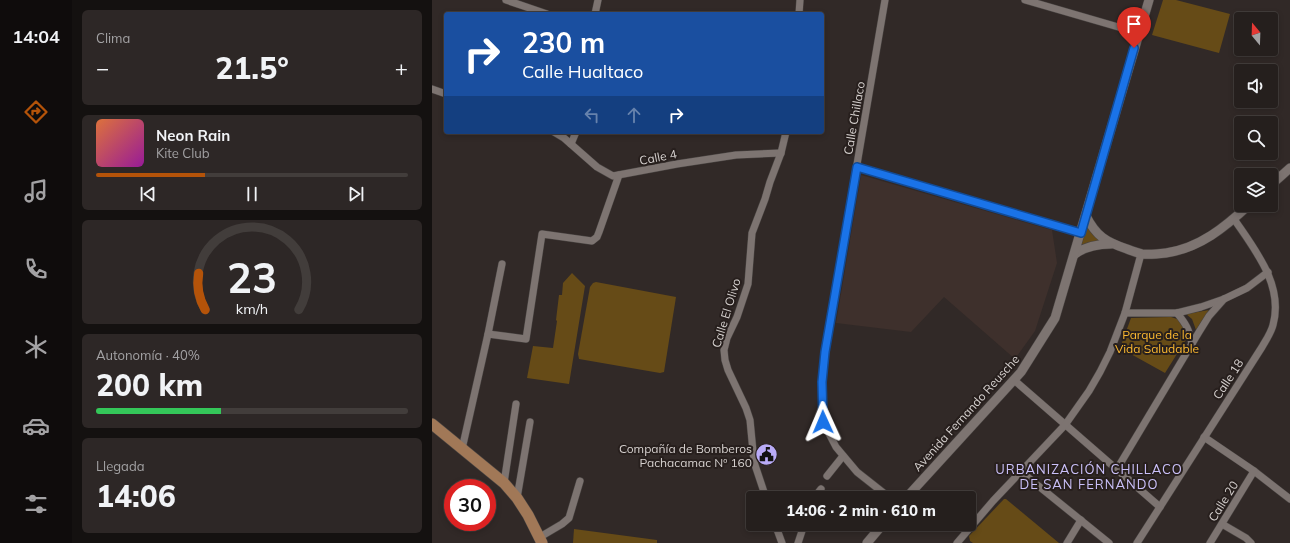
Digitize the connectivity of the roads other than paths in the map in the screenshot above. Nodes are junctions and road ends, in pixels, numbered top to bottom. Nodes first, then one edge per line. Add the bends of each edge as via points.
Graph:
1 (506, 0) edge
2 (598, 0) edge
3 (800, 0) edge
4 (885, 0) edge
5 (1025, 0) edge
6 (1149, 0) edge
7 (541, 12) edge
8 (595, 12) edge
9 (799, 12) edge
10 (1139, 33) junction
11 (432, 89) edge
12 (444, 93) edge
13 (557, 134) edge
14 (575, 134) edge
15 (786, 134) edge
16 (571, 144) junction
17 (781, 153) junction
18 (857, 167) junction
19 (1290, 168) edge
20 (619, 175) junction
21 (1278, 179) edge
22 (1242, 212) edge
23 (1086, 216) junction
24 (1234, 219) junction
25 (1081, 233) junction
26 (1111, 244) junction
27 (1075, 254) junction
28 (1141, 254) junction
29 (502, 264) dead end
30 (1268, 272) junction
31 (1224, 299) junction
32 (1125, 313) junction
33 (1177, 313) junction
34 (488, 334) junction
35 (1192, 344) junction
36 (1014, 380) junction
37 (516, 404) dead end
38 (530, 422) dead end
39 (432, 424) edge
40 (1065, 424) junction
41 (1204, 437) junction
42 (462, 449) junction
43 (843, 456) junction
44 (1117, 469) junction
45 (1020, 471) junction
46 (1254, 471) junction
47 (827, 476) dead end
48 (580, 481) dead end
49 (504, 483) junction
50 (764, 491) edge
51 (881, 491) edge
52 (912, 491) edge
53 (517, 498) junction
54 (1290, 499) edge
55 (1160, 507) junction
56 (1081, 520) junction
57 (1222, 524) junction
58 (778, 531) edge
59 (802, 531) edge
60 (877, 531) edge
61 (541, 540) edge
62 (961, 542) edge
63 (782, 543) edge
64 (798, 543) edge
65 (868, 543) edge
66 (1067, 543) edge
67 (1109, 543) edge
68 (1137, 543) edge
69 (1210, 543) edge
70 (1251, 543) edge

1 - 7 street
2 - 8 street
3 - 9 street
4 - 18 street, Calle Chillaco
5 - 10 street
6 - 10 street, Avenida Fernando Reusche
10 - 23 street, Avenida Fernando Reusche
11 - 12 street
13 - 16 street, Calle 4
14 - 16 street
15 - 17 street, Calle El Olivo
16 - 20 street, Calle 4 via 597,167 613,176
17 - 20 street, Calle 4 via 729,156
17 - 50 street, Calle El Olivo via 752,233 748,284 724,350 728,370 750,420 754,462
18 - 25 street
18 - 43 street, Calle Chillaco via 822,382 823,422
19 - 21 street
20 - 34 street via 597,237 592,240 542,234 526,339
22 - 24 street
23 - 25 street, Avenida Fernando Reusche
23 - 26 street via 1095,231
24 - 28 street via 1190,247 1174,252
24 - 30 street, Calle 18
25 - 27 street, Avenida Fernando Reusche
26 - 27 street via 1091,246
26 - 28 street
27 - 36 street, Avenida Fernando Reusche via 1055,318
28 - 32 street
29 - 34 street
30 - 31 street via 1247,288
30 - 41 street, Calle 18 via 1276,307 1273,326
31 - 33 street
31 - 35 street via 1209,316
32 - 33 street
32 - 40 street via 1100,372
33 - 35 street via 1187,325
34 - 42 street
35 - 44 street
36 - 40 street
36 - 52 street, Avenida Fernando Reusche
37 - 49 street
38 - 53 street
39 - 42 main road
40 - 44 street
40 - 45 street
41 - 46 street
41 - 55 street, Calle 18
42 - 49 main road
43 - 47 street
43 - 51 street, Calle Chillaco via 857,472
44 - 55 street
45 - 56 street
45 - 62 street
46 - 54 street
46 - 57 street, Calle 20
48 - 61 street via 569,518
49 - 53 main road
53 - 61 main road
55 - 68 street, Calle 18
56 - 66 street
56 - 67 street
57 - 69 street, Calle 20
57 - 70 street
58 - 63 street
59 - 64 street
60 - 65 street

